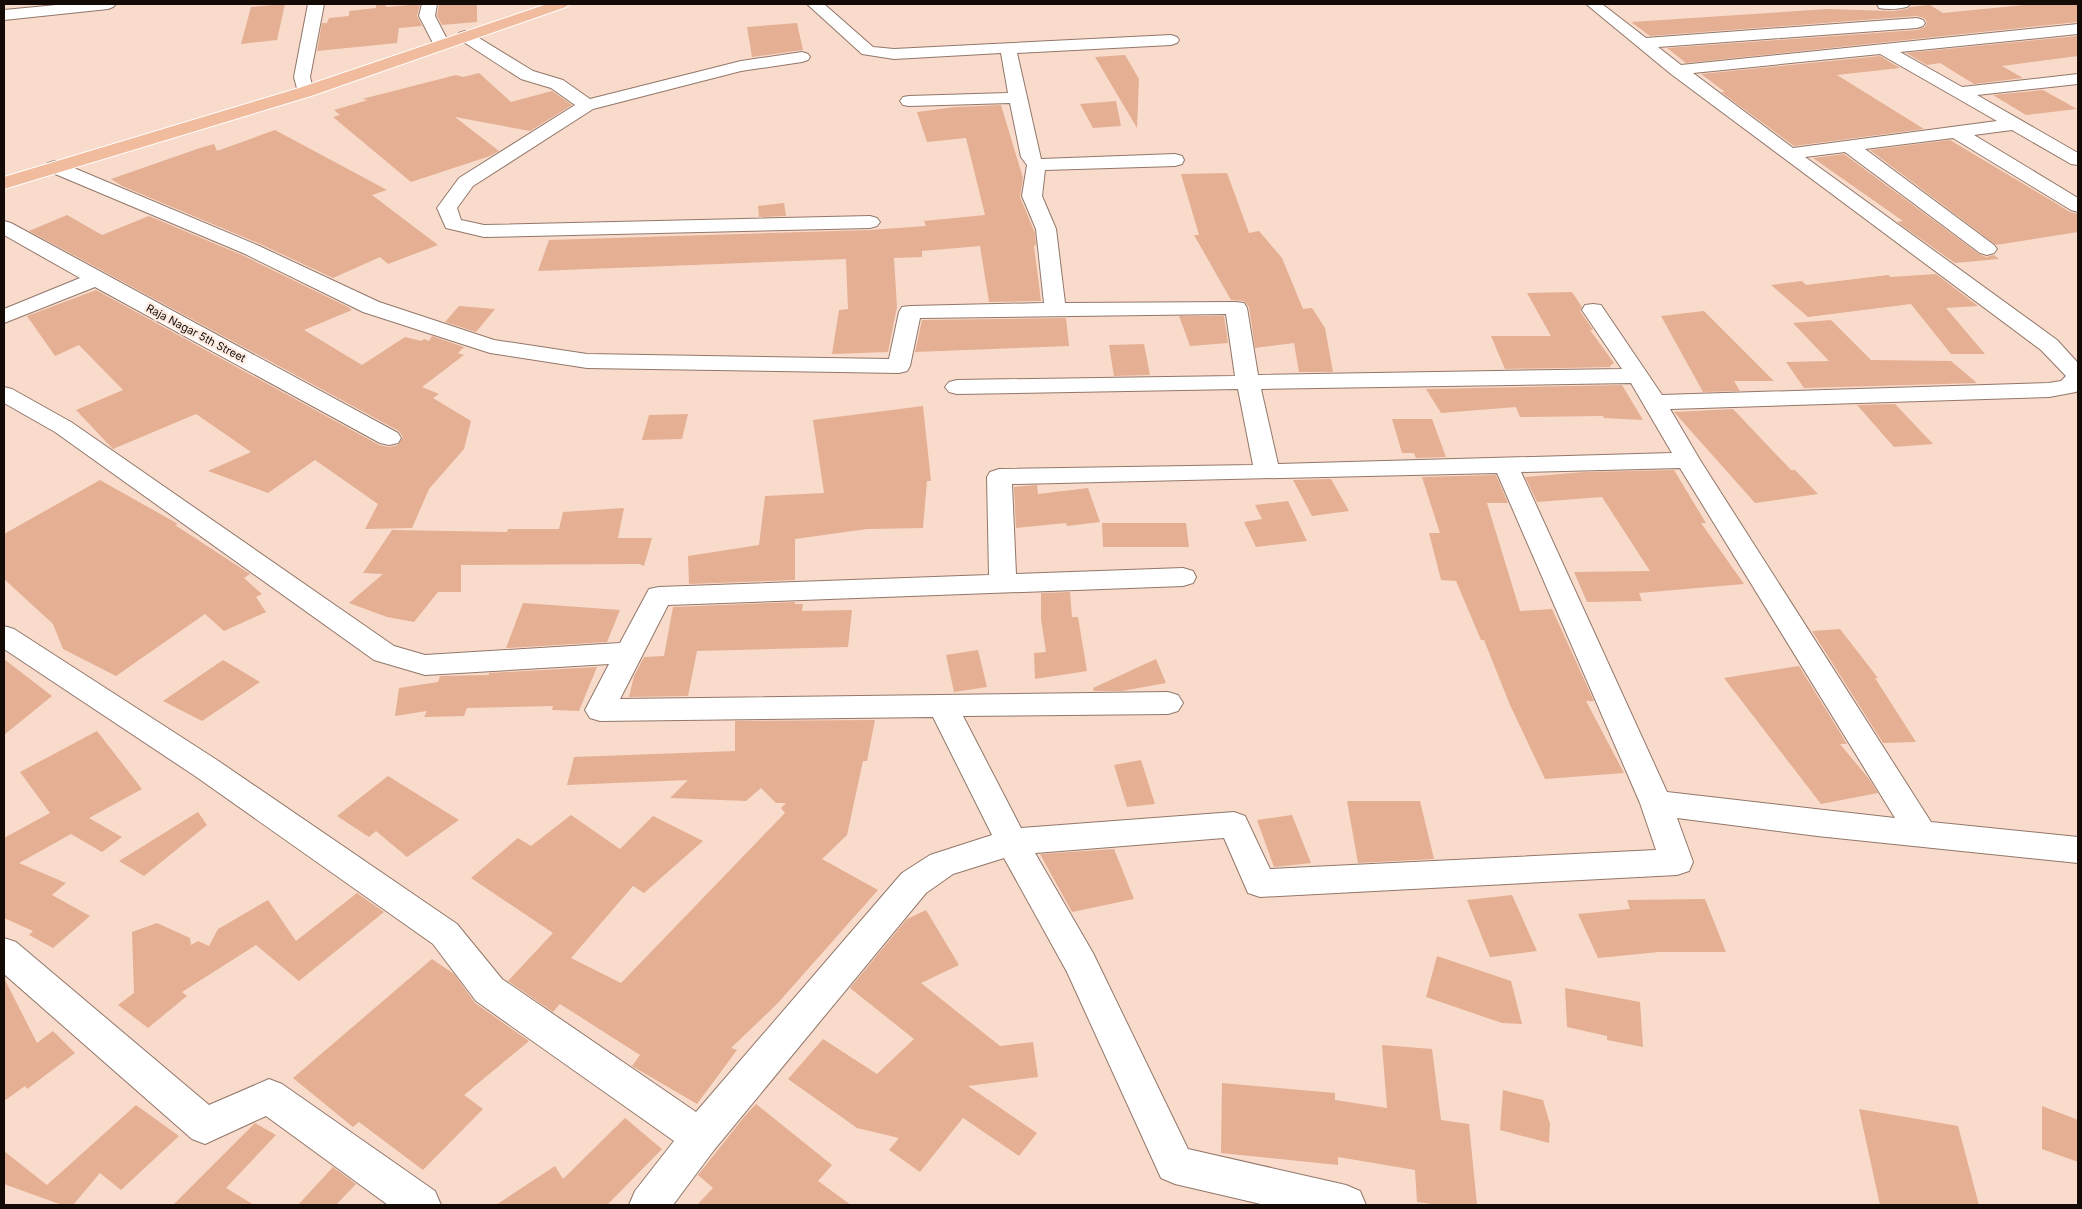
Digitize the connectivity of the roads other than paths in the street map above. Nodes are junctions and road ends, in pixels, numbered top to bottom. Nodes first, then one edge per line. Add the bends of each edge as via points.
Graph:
1 (108, 4) edge
2 (316, 4) edge
3 (429, 4) edge
4 (562, 4) edge
5 (815, 4) edge
6 (1593, 4) edge
7 (1883, 4) edge
8 (1902, 4) edge
9 (4, 15) edge
10 (1917, 23) junction
11 (2078, 29) edge
12 (466, 36) junction
13 (1171, 40) dead end
14 (1949, 42) junction
15 (1643, 43) junction
16 (442, 44) junction
17 (1008, 50) junction
18 (1885, 50) junction
19 (802, 57) dead end
20 (1677, 70) junction
21 (2078, 79) edge
22 (305, 92) junction
23 (1958, 92) junction
24 (1018, 98) junction
25 (909, 101) dead end
26 (587, 105) junction
27 (2015, 124) junction
28 (1958, 133) junction
29 (2078, 145) edge
30 (1849, 146) junction
31 (2055, 147) junction
32 (1789, 154) junction
33 (1175, 160) dead end
34 (2078, 160) edge
35 (1036, 165) junction
36 (55, 167) junction
37 (4, 183) edge
38 (2078, 206) edge
39 (870, 222) dead end
40 (4, 227) edge
41 (1987, 249) dead end
42 (96, 279) junction
43 (1055, 309) junction
44 (1593, 310) dead end
45 (4, 317) edge
46 (2078, 344) edge
47 (2049, 345) junction
48 (1637, 376) junction
49 (2078, 376) edge
50 (1248, 383) junction
51 (957, 387) dead end
52 (4, 394) edge
53 (1655, 402) junction
54 (389, 438) dead end
55 (1688, 460) junction
56 (1505, 464) junction
57 (1268, 472) junction
58 (1182, 578) dead end
59 (1003, 584) junction
60 (4, 636) edge
61 (629, 653) junction
62 (1168, 703) dead end
63 (942, 707) junction
64 (1656, 803) junction
65 (1921, 832) junction
66 (1012, 842) junction
67 (2078, 850) edge
68 (4, 953) edge
69 (700, 1137) junction
70 (421, 1205) edge
71 (649, 1205) edge
72 (1346, 1205) edge

1 - 9 street
2 - 22 street via 302,77
3 - 16 street via 427,16
4 - 12 main road
5 - 17 street via 868,51 894,54
6 - 15 street
7 - 8 street
7 - 10 street
10 - 14 street
10 - 15 street
11 - 14 street
12 - 16 main road
12 - 26 street via 527,75 557,84
13 - 17 street
14 - 18 street
15 - 20 street
16 - 22 main road
17 - 24 street
18 - 20 street
18 - 23 street
19 - 26 street via 741,66
20 - 32 street
21 - 23 street
22 - 36 main road
23 - 27 street
24 - 25 street
24 - 35 street via 1030,157
26 - 39 street via 466,182 447,208 453,224 484,231
27 - 28 street
27 - 31 street
28 - 30 street
28 - 38 street
29 - 31 street
30 - 32 street
30 - 41 street
31 - 34 street
32 - 47 street
33 - 35 street
35 - 43 street via 1032,196 1046,229
36 - 37 main road
36 - 43 street via 250,249 371,307 490,346 587,361 898,366 910,312
40 - 42 street, Raja Nagar 5th Street
42 - 45 street
42 - 54 street, Raja Nagar 5th Street
43 - 50 street via 1236,308
44 - 48 street
46 - 47 street
47 - 49 street
48 - 50 street
48 - 53 street
49 - 53 street via 2068,387 2049,390
50 - 51 street
50 - 57 street
52 - 61 street via 63,427 384,653 425,664
53 - 55 street
55 - 56 street
55 - 65 street
56 - 57 street
56 - 64 street
57 - 59 street via 999,477
58 - 59 street
59 - 61 street via 659,596
60 - 69 street via 206,768 444,934 489,990
61 - 63 street via 600,710
62 - 63 street
63 - 66 street
64 - 65 street
64 - 66 street via 1677,862 1260,883 1234,825
65 - 67 street
66 - 69 street via 942,864 914,882
66 - 72 street via 1081,964 1175,1165
68 - 70 street via 205,1126 268,1096
69 - 71 street

